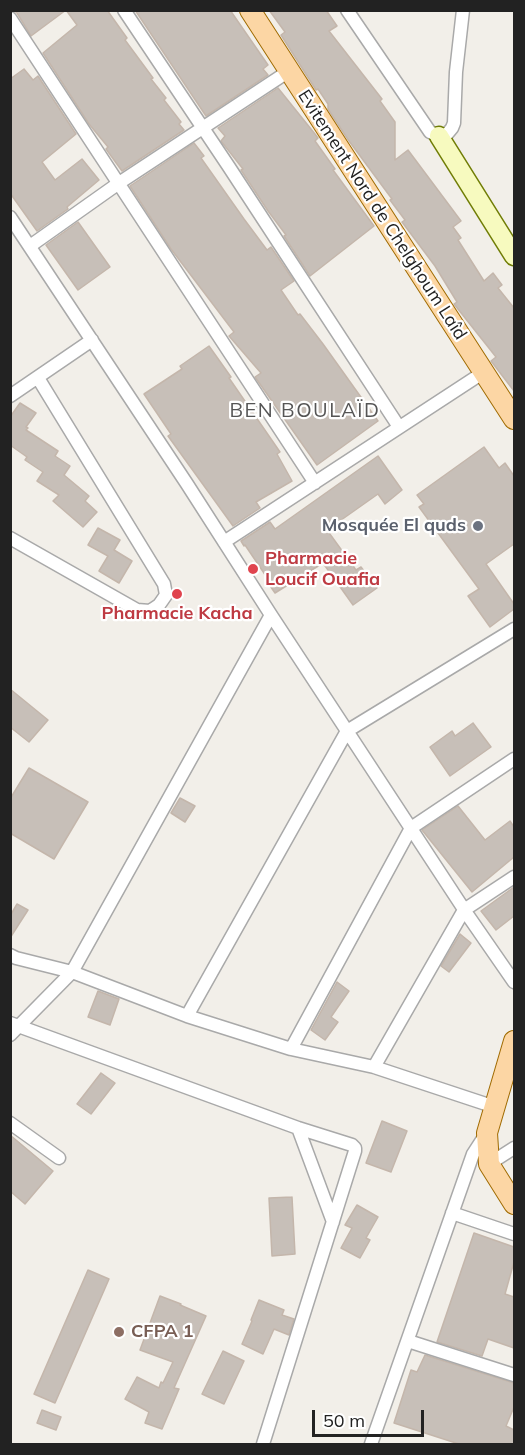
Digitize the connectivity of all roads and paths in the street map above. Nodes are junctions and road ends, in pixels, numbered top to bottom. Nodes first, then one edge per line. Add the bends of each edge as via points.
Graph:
1 (124, 10) edge
2 (250, 10) edge
3 (347, 10) edge
4 (463, 10) edge
5 (10, 18) edge
6 (289, 71) junction
7 (203, 129) junction
8 (439, 136) junction
9 (119, 183) junction
10 (10, 217) edge
11 (30, 246) junction
12 (514, 256) edge
13 (92, 340) junction
14 (484, 372) junction
15 (38, 378) junction
16 (10, 396) edge
17 (514, 419) edge
18 (399, 427) junction
19 (315, 483) junction
20 (10, 538) edge
21 (224, 542) junction
22 (271, 615) junction
23 (514, 629) edge
24 (347, 731) junction
25 (514, 759) edge
26 (411, 828) junction
27 (514, 877) edge
28 (464, 910) junction
29 (10, 955) edge
30 (72, 972) junction
31 (514, 982) edge
32 (187, 1016) junction
33 (13, 1028) edge
34 (514, 1041) edge
35 (291, 1049) junction
36 (374, 1067) junction
37 (495, 1107) junction
38 (10, 1123) edge
39 (298, 1128) junction
40 (487, 1133) junction
41 (514, 1148) edge
42 (59, 1158) dead end
43 (489, 1164) junction
44 (514, 1204) edge
45 (452, 1213) junction
46 (333, 1222) junction
47 (514, 1234) edge
48 (408, 1341) junction
49 (514, 1375) edge
50 (376, 1443) edge
51 (263, 1444) edge

1 - 7 street
2 - 6 main road, Evitement Nord de Chelghoum Laîd
3 - 8 street via 430,132
4 - 8 street via 454,123 447,134
5 - 9 street
6 - 7 street
6 - 14 main road, Evitement Nord de Chelghoum Laîd
7 - 9 street
7 - 18 street
8 - 12 street
9 - 11 street
9 - 19 street
10 - 11 street
11 - 13 street
13 - 15 street
13 - 21 street
14 - 17 main road, Evitement Nord de Chelghoum Laîd
14 - 18 street
15 - 16 street
15 - 20 street via 164,584 166,595 150,611 137,610
18 - 19 street
19 - 21 street
21 - 22 street
22 - 24 street
22 - 30 street
23 - 24 street
24 - 26 street
24 - 32 street
25 - 26 street
26 - 28 street
26 - 35 street
27 - 28 street
28 - 31 street
28 - 36 street
29 - 30 street
30 - 32 street
30 - 33 street
32 - 35 street
33 - 39 street
34 - 37 main road
35 - 36 street
36 - 37 street
37 - 40 main road
38 - 42 street
39 - 46 street
39 - 46 street via 355,1148
40 - 43 main road
40 - 45 street via 473,1154
41 - 43 street
43 - 44 main road
45 - 47 street
45 - 48 street
46 - 51 street
48 - 49 street
48 - 50 street

